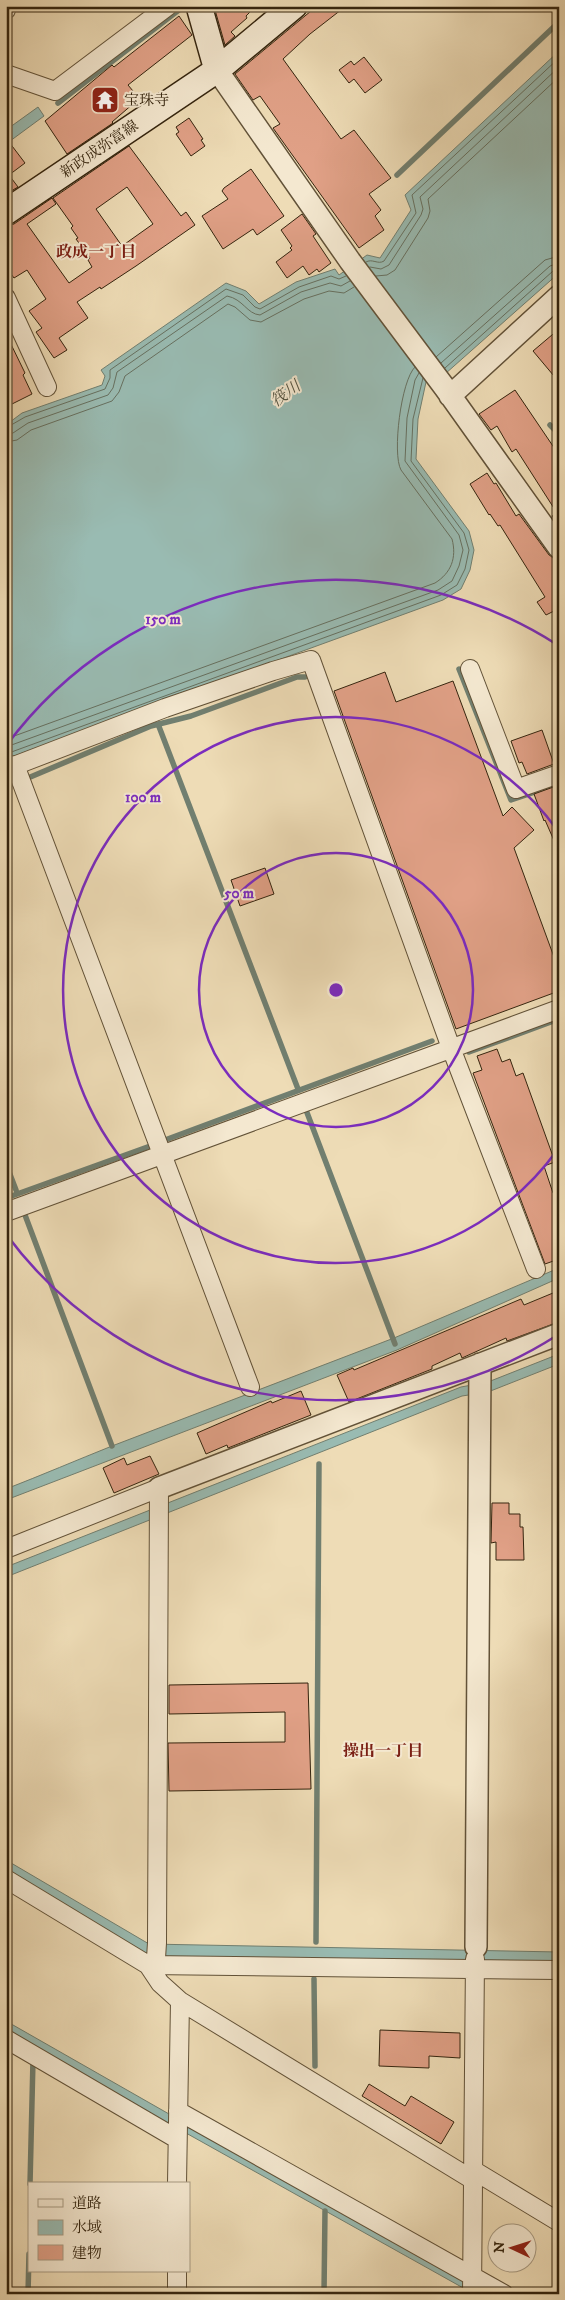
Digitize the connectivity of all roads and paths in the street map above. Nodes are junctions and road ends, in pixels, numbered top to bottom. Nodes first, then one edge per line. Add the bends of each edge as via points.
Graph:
1 (168, 6) edge
2 (199, 6) edge
3 (294, 6) edge
4 (217, 70) junction
5 (6, 74) edge
6 (6, 212) edge
7 (559, 296) edge
8 (6, 298) edge
9 (47, 387) dead end
10 (448, 392) junction
11 (559, 548) edge
12 (470, 669) dead end
13 (10, 767) edge
14 (559, 774) edge
15 (559, 1009) edge
16 (451, 1048) junction
17 (162, 1154) junction
18 (6, 1212) edge
19 (536, 1269) dead end
20 (559, 1334) edge
21 (479, 1371) junction
22 (250, 1387) dead end
23 (159, 1495) junction
24 (6, 1549) edge
25 (6, 1878) edge
26 (154, 1955) junction
27 (475, 1960) junction
28 (559, 1970) edge
29 (180, 2001) junction
30 (6, 2039) edge
31 (177, 2125) junction
32 (473, 2175) junction
33 (177, 2182) edge
34 (559, 2222) edge
35 (177, 2272) edge
36 (472, 2285) edge
37 (177, 2294) edge
38 (504, 2294) edge

1 - 5 street via 54,91
2 - 4 main road
3 - 4 main road, 新政成弥富線
4 - 6 main road, 新政成弥富線
4 - 10 street via 350,261
7 - 10 street
8 - 9 street
10 - 11 street
12 - 14 street via 516,790
13 - 16 street via 165,708 311,660
13 - 17 street
15 - 16 street
16 - 17 street
16 - 19 street
17 - 18 street
17 - 22 street
20 - 21 street
21 - 23 street
21 - 27 street
23 - 24 street
23 - 26 street
25 - 26 street
26 - 27 street
26 - 29 street via 160,1982
27 - 28 street
27 - 32 street
29 - 31 street
29 - 32 street
30 - 31 street
31 - 33 street
31 - 36 street
32 - 34 street
32 - 36 street
35 - 37 street
36 - 38 street

